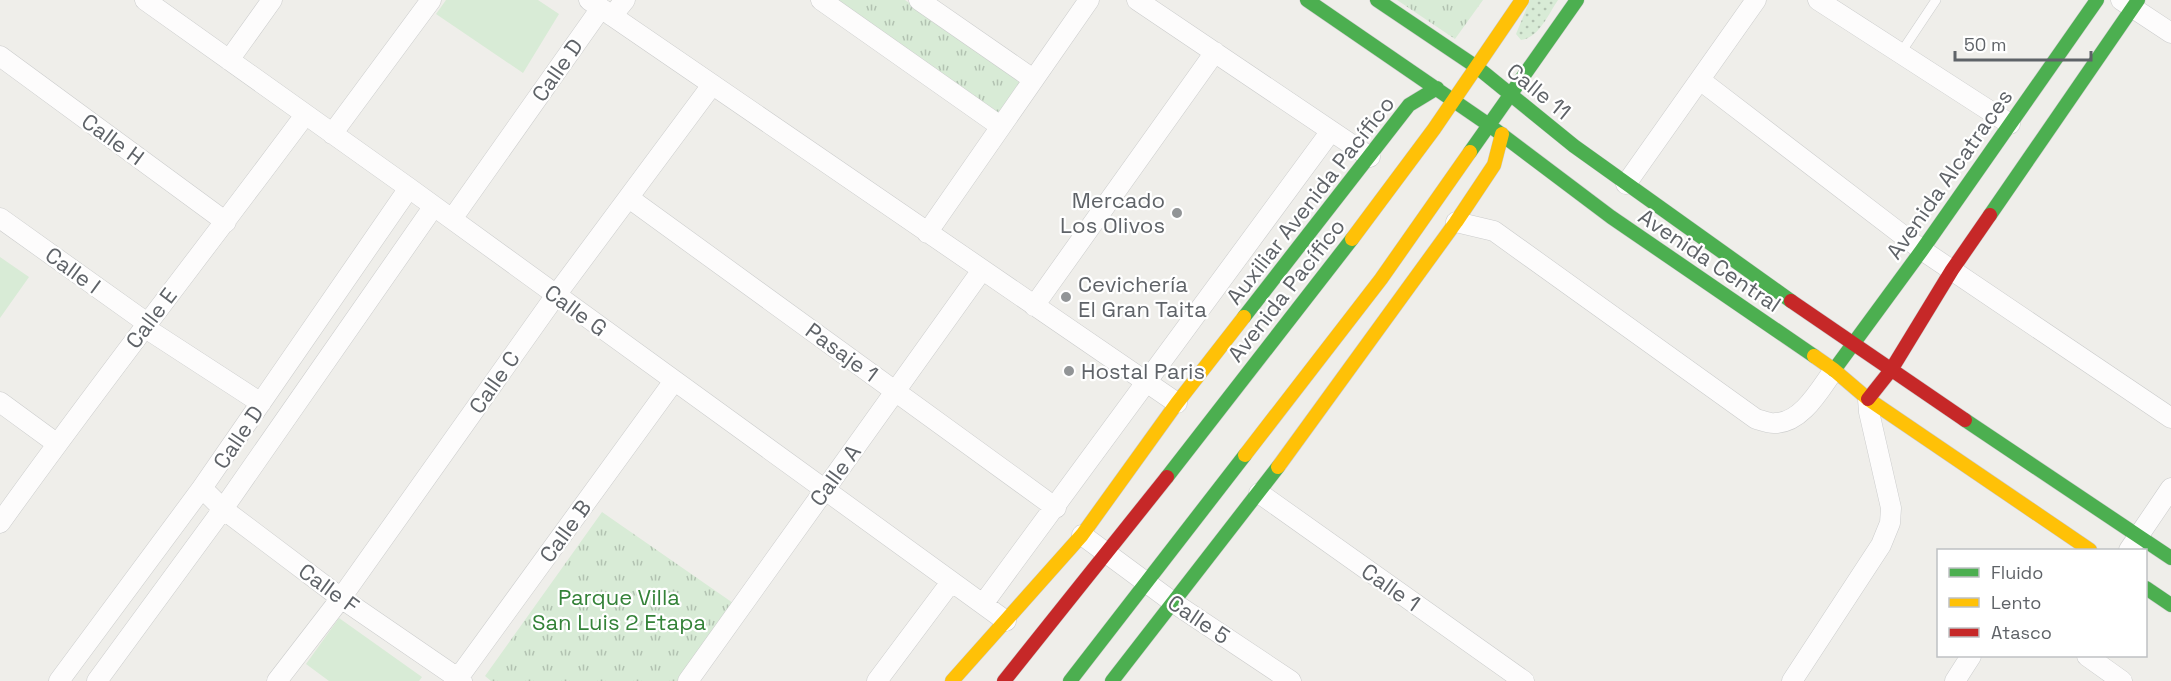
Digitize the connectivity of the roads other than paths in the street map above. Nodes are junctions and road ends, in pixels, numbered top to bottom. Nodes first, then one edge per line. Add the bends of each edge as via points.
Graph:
1 (145, 0) edge
2 (272, 0) edge
3 (431, 0) edge
4 (625, 0) edge
5 (821, 0) edge
6 (919, 0) edge
7 (1089, 0) edge
8 (1137, 0) edge
9 (1307, 0) edge
10 (1377, 0) edge
11 (1522, 0) edge
12 (1577, 0) edge
13 (1756, 0) edge
14 (1818, 0) edge
15 (1936, 0) edge
16 (2097, 0) edge
17 (2130, 2) edge
18 (600, 8) edge
19 (2171, 33) edge
20 (1215, 52) junction
21 (1900, 54) junction
22 (0, 56) edge
23 (229, 60) junction
24 (1479, 68) junction
25 (1033, 80) junction
26 (1700, 80) junction
27 (712, 85) junction
28 (1437, 88) junction
29 (1510, 94) junction
30 (1455, 101) junction
31 (305, 115) junction
32 (2010, 124) junction
33 (1489, 125) junction
34 (1000, 126) junction
35 (1331, 131) junction
36 (332, 134) junction
37 (1502, 134) junction
38 (1574, 146) joint
39 (1370, 158) junction
40 (1626, 184) junction
41 (409, 188) junction
42 (629, 198) junction
43 (434, 206) junction
44 (0, 218) edge
45 (452, 219) junction
46 (226, 222) junction
47 (1456, 222) junction
48 (927, 233) junction
49 (1922, 250) junction
50 (982, 270) junction
51 (1952, 270) junction
52 (556, 295) junction
53 (1034, 306) junction
54 (145, 325) junction
55 (1853, 345) junction
56 (1834, 370) junction
57 (1891, 370) junction
58 (674, 381) junction
59 (1145, 382) junction
60 (896, 391) junction
61 (1868, 399) junction
62 (0, 402) edge
63 (261, 403) junction
64 (1177, 404) junction
65 (2171, 418) edge
66 (56, 443) junction
67 (202, 488) junction
68 (2171, 488) edge
69 (825, 490) junction
70 (1259, 494) junction
71 (1056, 507) junction
72 (223, 509) junction
73 (0, 523) edge
74 (1082, 535) junction
75 (2134, 543) edge
76 (2089, 549) edge
77 (1108, 555) junction
78 (2171, 558) edge
79 (1145, 581) junction
80 (951, 582) junction
81 (2147, 589) edge
82 (341, 598) junction
83 (1174, 603) junction
84 (983, 604) junction
85 (2171, 605) edge
86 (1006, 621) junction
87 (1970, 657) edge
88 (2088, 657) edge
89 (2103, 669) edge
90 (459, 680) edge
91 (1288, 680) edge
92 (59, 681) edge
93 (97, 681) edge
94 (277, 681) edge
95 (688, 681) edge
96 (878, 681) edge
97 (952, 681) edge
98 (1004, 681) edge
99 (1070, 681) edge
100 (1112, 681) edge
101 (1524, 681) edge
102 (1792, 681) edge
103 (1955, 681) edge
104 (2122, 681) edge

1 - 23 street, Calle G
2 - 23 street
3 - 36 street
4 - 18 street
5 - 34 street
6 - 25 street
7 - 25 street
8 - 20 street
9 - 28 main road, Avenida Central
10 - 24 main road
11 - 24 main road, Avenida Pacífico
12 - 29 main road
13 - 26 street
14 - 21 street
15 - 21 lane
16 - 32 main road, Avenida Alcatraces
17 - 19 street
17 - 51 main road
18 - 27 street
18 - 45 street, Calle D
20 - 35 street
20 - 53 street
21 - 32 street
22 - 46 street, Calle H
23 - 31 street, Calle G
24 - 29 main road, Calle 11
24 - 30 main road, Avenida Pacífico
25 - 34 street
26 - 40 street
26 - 49 street
27 - 42 street, Calle C
27 - 48 street
28 - 30 main road, Avenida Central
28 - 39 main road, Auxiliar Avenida Pacífico via 1409,105
29 - 33 main road
29 - 38 main road, Calle 11
30 - 33 main road, Avenida Central
30 - 77 main road, Avenida Pacífico
31 - 36 street, Calle G
31 - 46 street, Calle E
32 - 49 main road, Avenida Alcatraces
33 - 37 main road, Avenida Central
33 - 79 main road via 1381,279
34 - 48 street
35 - 39 street
35 - 59 street
36 - 41 street, Calle G
37 - 47 main road via 1494,165
37 - 56 main road, Avenida Central via 1611,218
38 - 40 main road, Avenida Central
39 - 64 main road, Auxiliar Avenida Pacífico
40 - 55 main road, Avenida Central
41 - 43 street, Calle G
41 - 63 street, Calle D
42 - 52 street, Calle C
42 - 60 street, Pasaje 1
43 - 45 street, Calle G
43 - 72 street, Calle D
44 - 54 street, Calle I
45 - 52 street, Calle G
46 - 54 street, Calle E
47 - 56 street via 1494,231 1756,419 1775,423 1793,418
47 - 70 main road
48 - 50 street
49 - 51 street
49 - 55 main road, Avenida Alcatraces
50 - 53 street
50 - 60 street, Calle A
51 - 57 main road
51 - 65 street
52 - 58 street, Calle G
52 - 82 street, Calle C
53 - 59 street
54 - 63 street, Calle I
54 - 66 street, Calle E
55 - 56 main road, Avenida Alcatraces
55 - 57 main road, Avenida Central
56 - 61 main road, Avenida Central
57 - 61 main road
57 - 75 main road, Avenida Central
58 - 69 street, Calle G
58 - 90 street, Calle B
59 - 64 street
59 - 71 street
60 - 69 street, Calle A
60 - 71 street, Pasaje 1
61 - 76 main road, Avenida Central
61 - 102 street via 1891,508 1890,523 1881,545
62 - 66 street
63 - 67 street, Calle D
64 - 74 main road, Auxiliar Avenida Pacífico
66 - 73 street, Calle E
67 - 72 street, Calle F
67 - 92 street, Calle D
68 - 75 street
69 - 80 street, Calle G
69 - 95 street, Calle A
70 - 83 main road
70 - 101 street, Calle 1
71 - 84 street
72 - 82 street, Calle F
72 - 93 street, Calle D
74 - 77 street
74 - 86 main road, Auxiliar Avenida Pacífico
75 - 78 main road, Avenida Central
77 - 79 street, Calle 5
77 - 98 main road, Avenida Pacífico
79 - 83 street, Calle 5
79 - 99 main road
80 - 84 street, Calle G
80 - 96 street
81 - 85 main road
82 - 90 street, Calle F
82 - 94 street, Calle C
83 - 91 street, Calle 5
83 - 100 main road
84 - 86 street, Calle G
86 - 97 main road, Auxiliar Avenida Pacífico
87 - 103 street
88 - 89 street
89 - 104 street

